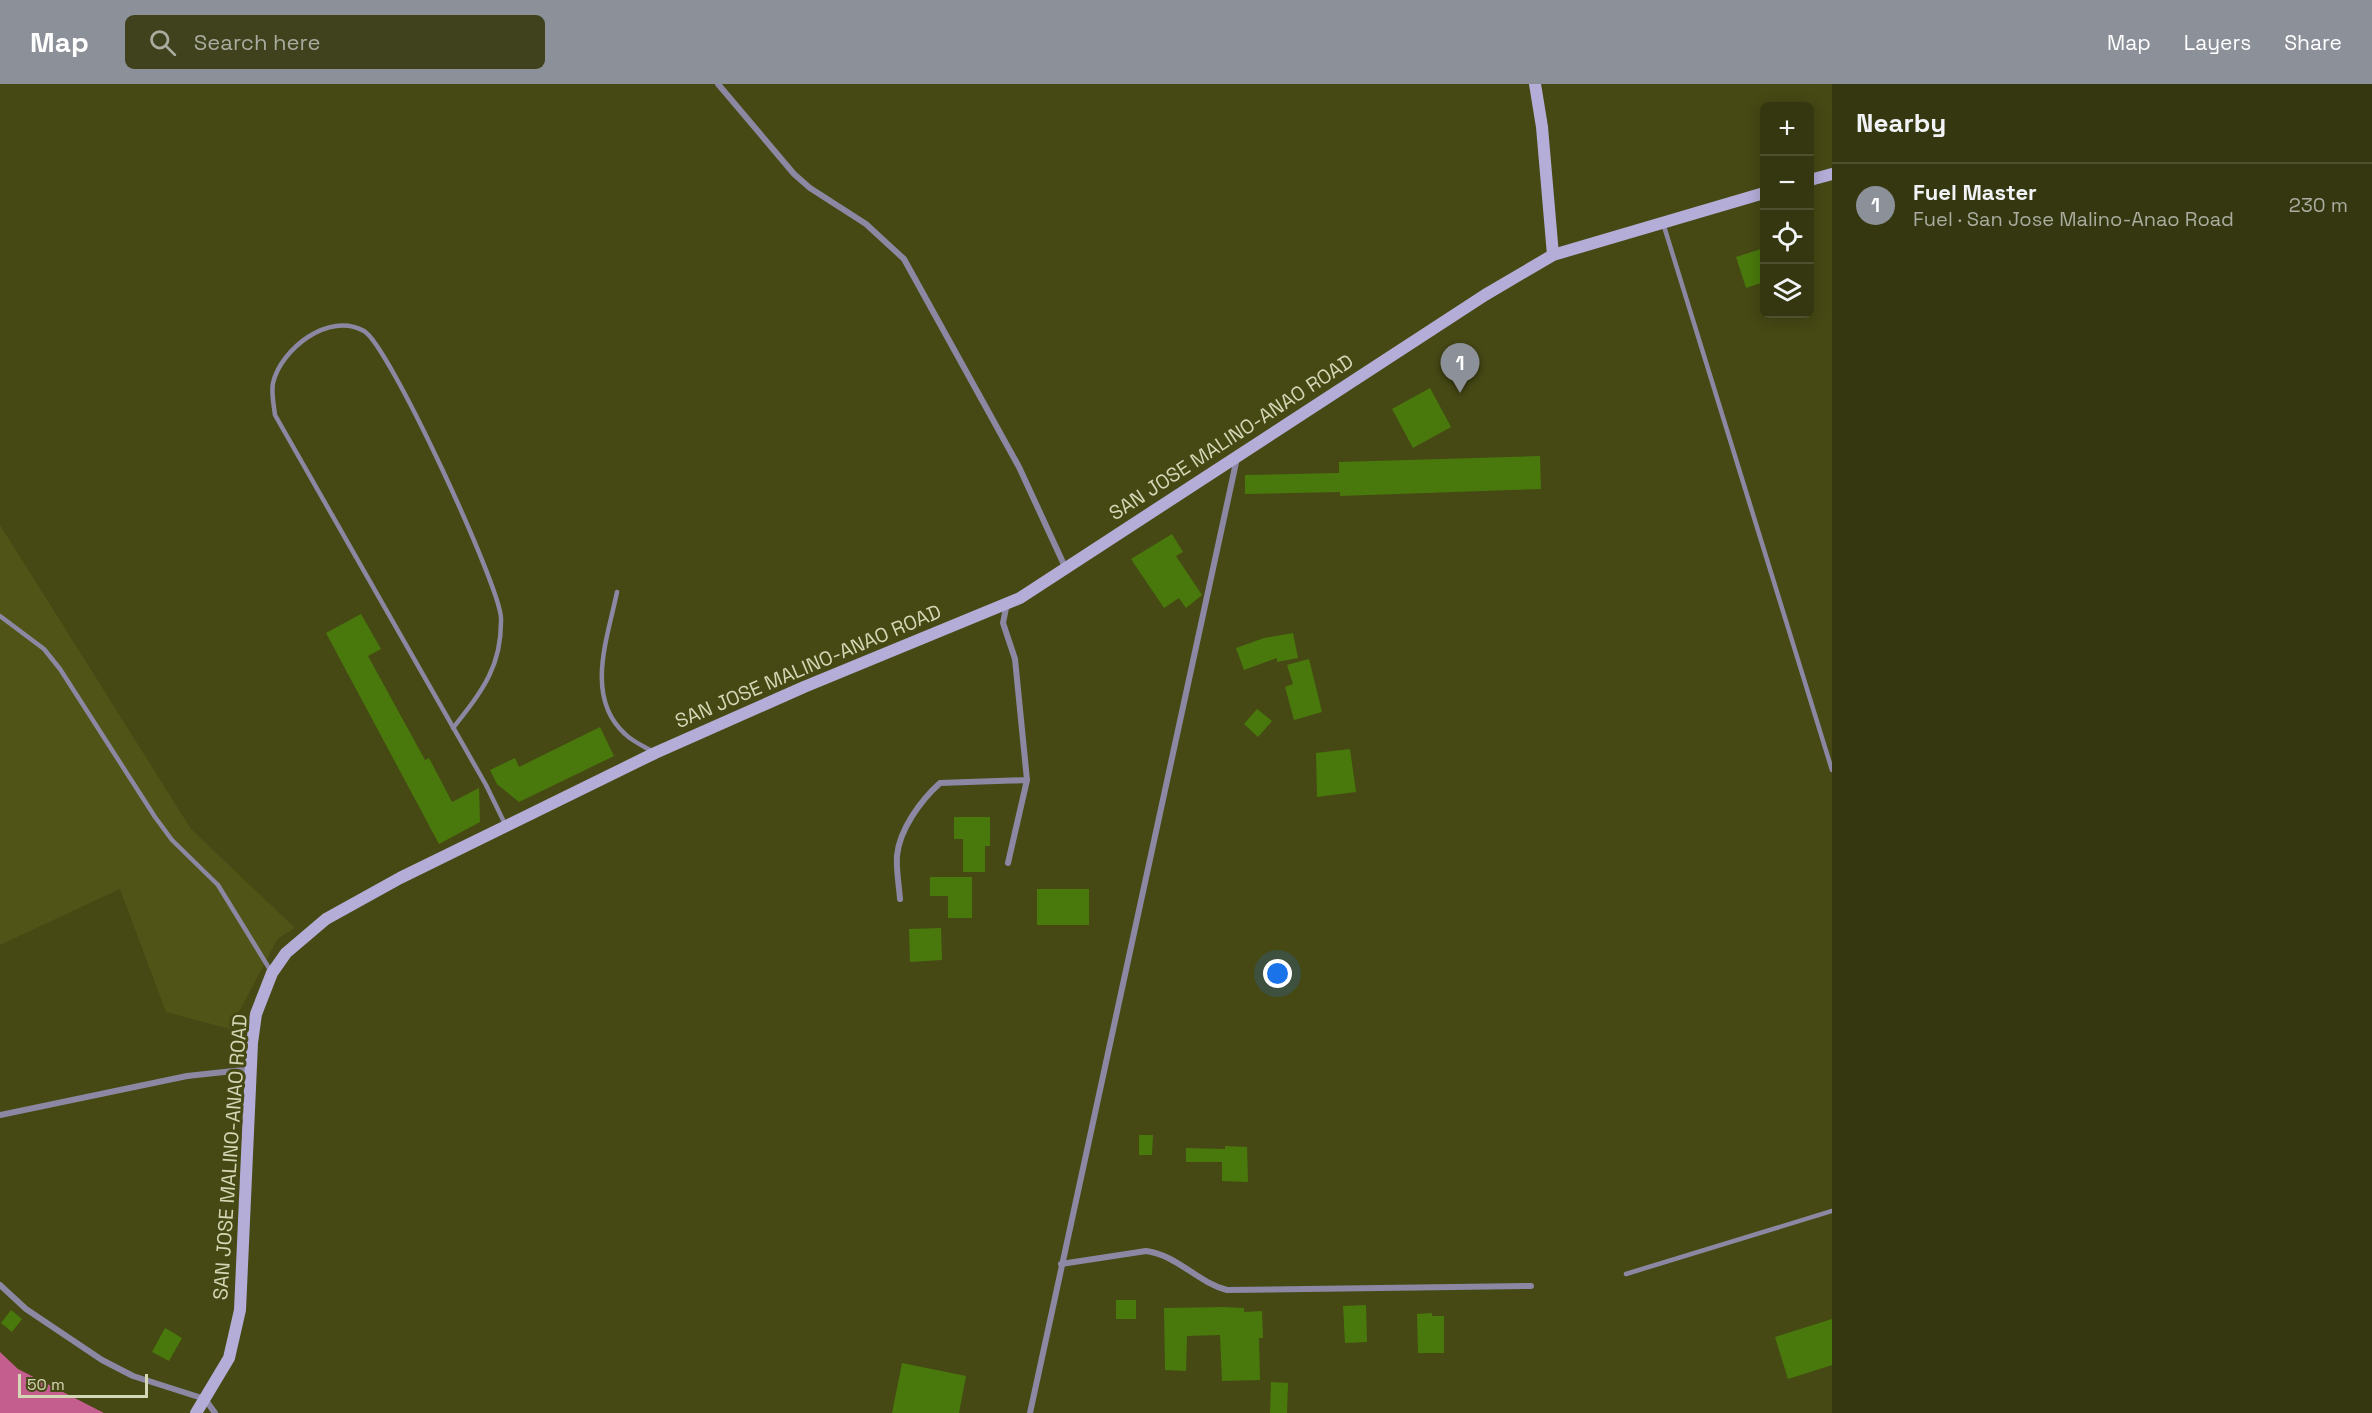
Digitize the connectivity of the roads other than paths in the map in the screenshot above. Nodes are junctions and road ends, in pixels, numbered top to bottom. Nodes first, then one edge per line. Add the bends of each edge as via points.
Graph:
1 (718, 84) edge
2 (1535, 84) edge
3 (1832, 174) edge
4 (1814, 179) edge
5 (1760, 194) edge
6 (1663, 223) junction
7 (1553, 255) junction
8 (1237, 457) junction
9 (1066, 569) junction
10 (617, 592) dead end
11 (1008, 602) junction
12 (0, 616) edge
13 (453, 728) junction
14 (655, 753) junction
15 (1832, 770) edge
16 (1027, 780) junction
17 (506, 826) junction
18 (1008, 863) dead end
19 (900, 899) dead end
20 (272, 972) junction
21 (252, 1069) junction
22 (0, 1115) edge
23 (1832, 1211) edge
24 (1061, 1264) junction
25 (1626, 1274) dead end
26 (0, 1285) edge
27 (1531, 1286) dead end
28 (205, 1399) junction
29 (196, 1413) edge
30 (216, 1413) edge
31 (1030, 1413) edge

1 - 9 street via 794,174 866,224 904,259 1019,467
2 - 7 main road
3 - 4 main road
5 - 6 main road, SAN JOSE MALINO-ANAO ROAD
6 - 7 main road, SAN JOSE MALINO-ANAO ROAD
6 - 15 lane
7 - 8 main road, SAN JOSE MALINO-ANAO ROAD
8 - 9 main road, SAN JOSE MALINO-ANAO ROAD
8 - 24 street
9 - 11 main road, SAN JOSE MALINO-ANAO ROAD
10 - 14 lane via 601,691 608,711 624,733
11 - 14 main road, SAN JOSE MALINO-ANAO ROAD
11 - 16 street via 1003,623 1014,659
12 - 20 lane via 44,649 60,669 155,817 229,899
13 - 13 lane via 275,415 273,384 286,357 314,333 342,325 365,331 381,349 417,415 491,583 501,616 497,662
13 - 17 lane
14 - 17 main road, SAN JOSE MALINO-ANAO ROAD
16 - 18 street
16 - 19 street via 940,783 900,843
17 - 20 main road, SAN JOSE MALINO-ANAO ROAD via 326,919 286,953
20 - 21 main road, SAN JOSE MALINO-ANAO ROAD via 256,1014
21 - 22 street via 187,1076
21 - 28 main road, SAN JOSE MALINO-ANAO ROAD via 240,1310 229,1358
23 - 25 lane
24 - 27 street via 1146,1251 1159,1253 1227,1290
24 - 31 street
26 - 28 street via 26,1309 102,1360 133,1376
28 - 29 main road, SAN JOSE MALINO-ANAO ROAD
28 - 30 street

